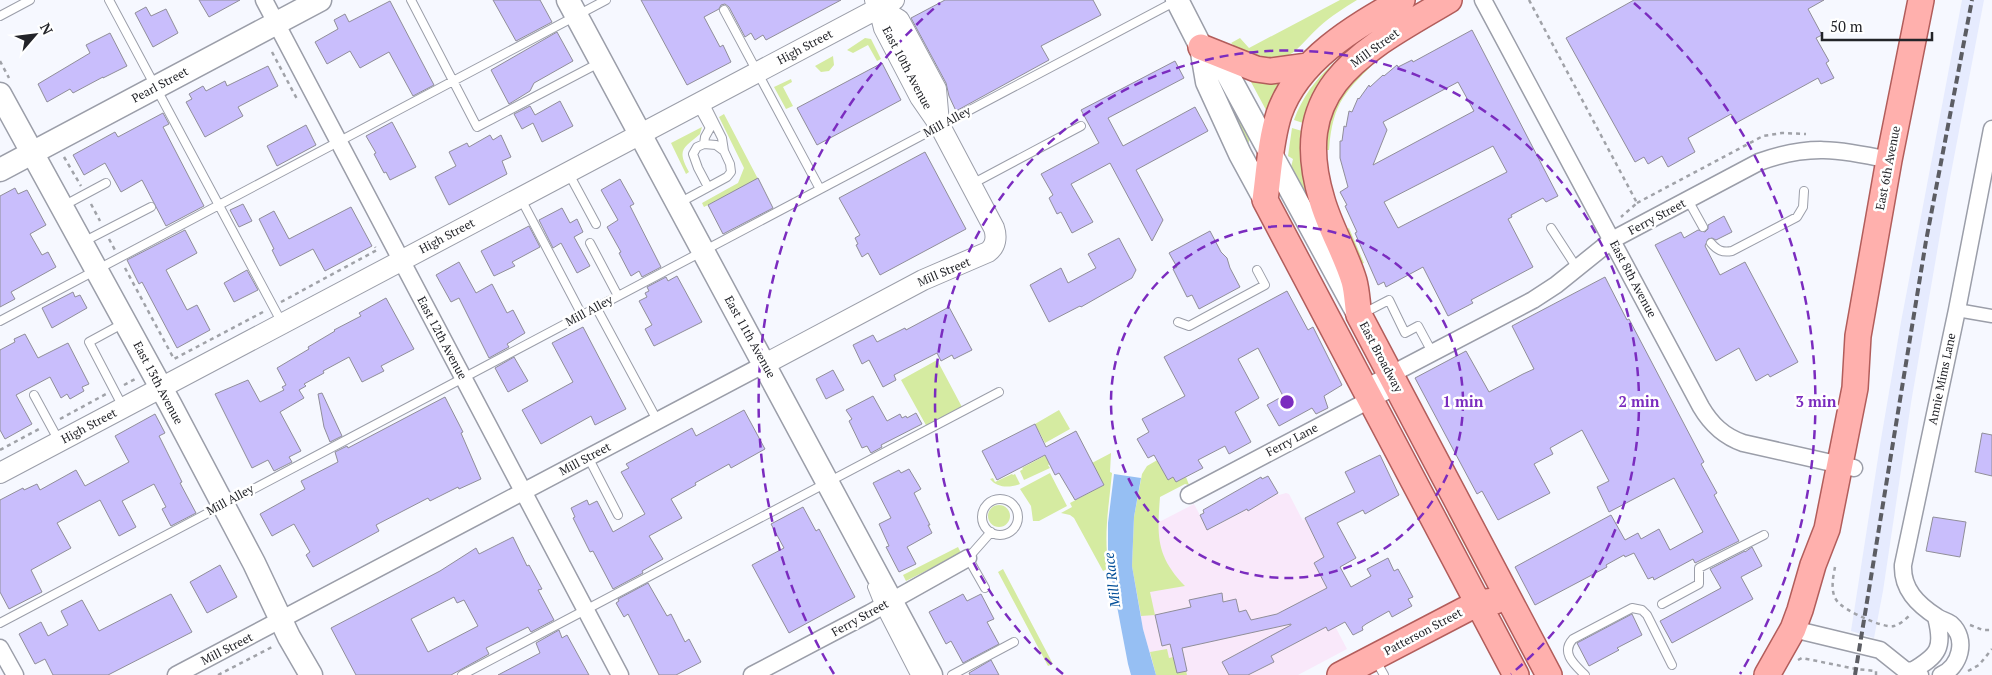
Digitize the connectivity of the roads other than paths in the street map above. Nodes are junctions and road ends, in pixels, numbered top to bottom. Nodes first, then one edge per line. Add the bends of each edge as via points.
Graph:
1 (30, 0) edge
2 (109, 0) edge
3 (264, 0) edge
4 (320, 0) edge
5 (411, 0) edge
6 (606, 0) edge
7 (1177, 0) edge
8 (1402, 0) edge
9 (1449, 0) edge
10 (1483, 0) edge
11 (1921, 0) edge
12 (883, 3) edge
13 (572, 8) edge
14 (724, 10) dead end
15 (0, 16) edge
16 (276, 24) junction
17 (1200, 47) junction
18 (601, 62) junction
19 (1308, 66) junction
20 (757, 72) junction
21 (453, 81) junction
22 (156, 88) junction
23 (0, 94) edge
24 (700, 102) junction
25 (940, 126) junction
26 (1081, 126) dead end
27 (1992, 130) edge
28 (640, 134) junction
29 (338, 142) junction
30 (704, 144) junction
31 (724, 151) junction
32 (32, 152) junction
33 (1271, 152) junction
34 (1889, 160) junction
35 (0, 170) edge
36 (568, 172) junction
37 (106, 183) dead end
38 (970, 185) junction
39 (708, 187) junction
40 (820, 189) junction
41 (1804, 190) dead end
42 (520, 197) junction
43 (1265, 200) junction
44 (1688, 200) junction
45 (677, 204) junction
46 (218, 205) junction
47 (62, 206) junction
48 (151, 207) dead end
49 (596, 224) dead end
50 (1551, 228) dead end
51 (1703, 228) dead end
52 (1612, 240) junction
53 (82, 242) junction
54 (590, 243) dead end
55 (994, 243) joint
56 (1711, 243) dead end
57 (703, 252) junction
58 (400, 261) junction
59 (1576, 268) junction
60 (97, 270) junction
61 (1257, 270) dead end
62 (618, 296) junction
63 (596, 308) junction
64 (1957, 310) junction
65 (582, 315) junction
66 (1359, 315) junction
67 (1992, 316) edge
68 (0, 321) edge
69 (125, 322) junction
70 (1178, 322) dead end
71 (282, 323) junction
72 (1432, 352) junction
73 (764, 364) junction
74 (463, 377) junction
75 (1393, 380) junction
76 (161, 388) junction
77 (999, 392) dead end
78 (1368, 393) junction
79 (34, 395) dead end
80 (123, 408) junction
81 (657, 420) junction
82 (60, 441) junction
83 (588, 457) junction
84 (1840, 465) junction
85 (0, 473) edge
86 (824, 484) junction
87 (523, 491) junction
88 (1189, 495) dead end
89 (223, 504) junction
90 (618, 515) dead end
91 (991, 532) junction
92 (1764, 535) dead end
93 (968, 558) junction
94 (985, 588) dead end
95 (1510, 600) junction
96 (1478, 603) junction
97 (886, 604) junction
98 (1662, 604) dead end
99 (585, 609) junction
100 (1936, 617) junction
101 (280, 620) junction
102 (0, 623) edge
103 (1793, 629) junction
104 (1014, 642) dead end
105 (0, 648) edge
106 (1672, 665) dead end
107 (1379, 666) edge
108 (1910, 673) edge
109 (14, 675) edge
110 (176, 675) edge
111 (312, 675) edge
112 (462, 675) edge
113 (620, 675) edge
114 (752, 675) edge
115 (915, 675) edge
116 (931, 675) edge
117 (952, 675) edge
118 (1340, 675) edge
119 (1516, 675) edge
120 (1549, 675) edge
121 (1585, 675) edge
122 (1767, 675) edge
123 (1941, 675) edge

1 - 15 lane
2 - 22 lane
3 - 16 street, East 12th Avenue
4 - 16 main road, Pearl Street
5 - 21 lane
6 - 13 lane
7 - 17 main road, East Broadway
7 - 25 lane, Mill Alley
8 - 19 main road, Mill Street via 1349,33
9 - 66 main road, Mill Street via 1359,56 1342,72 1318,114 1313,139 1314,172 1330,223 1354,281
10 - 52 street, East 8th Avenue
11 - 34 main road, East 6th Avenue
12 - 20 street, High Street
12 - 25 street, East 10th Avenue via 884,28 920,97
13 - 18 main road, East 11th Avenue
13 - 21 lane
14 - 20 lane
16 - 22 main road, Pearl Street
16 - 29 street, East 12th Avenue
17 - 19 main road via 1256,69 1270,71
17 - 33 main road, East Broadway via 1227,73
17 - 43 main road, East Broadway via 1207,82
18 - 21 lane via 477,127
18 - 28 main road, East 11th Avenue
19 - 33 main road, Mill Street via 1280,113
20 - 24 street, High Street
20 - 40 lane
21 - 29 lane
22 - 32 main road, Pearl Street
22 - 46 lane
23 - 32 main road, East 13th Avenue
24 - 28 street, High Street
24 - 30 lane via 710,128
24 - 31 lane via 722,138
25 - 38 street, East 10th Avenue
25 - 40 lane, Mill Alley
26 - 38 lane
27 - 64 street, Annie Mims Lane
28 - 36 street, High Street
28 - 45 main road, East 11th Avenue
29 - 46 lane
29 - 58 street, East 12th Avenue
30 - 31 lane via 716,145
30 - 39 lane via 693,154
31 - 39 lane via 731,172 727,178
32 - 35 main road, Pearl Street
32 - 47 main road, East 13th Avenue
33 - 43 main road, Mill Street
33 - 66 main road, East Broadway
34 - 44 street, Ferry Street via 1840,150 1798,151 1759,162
34 - 84 main road, East 6th Avenue via 1858,336 1840,388
36 - 42 street, High Street
36 - 49 lane
37 - 47 lane
38 - 55 street, East 10th Avenue
39 - 45 lane
40 - 57 lane, Mill Alley
41 - 56 lane via 1803,207 1797,217 1732,251 1725,253
42 - 58 street, High Street
42 - 65 lane
43 - 78 main road, East Broadway
44 - 51 lane
44 - 52 street, Ferry Street
45 - 57 main road, East 11th Avenue
46 - 60 lane
46 - 71 lane
47 - 53 main road, East 13th Avenue
48 - 53 lane
50 - 59 lane
52 - 59 street, Ferry Street
52 - 84 street, East 8th Avenue via 1712,424 1743,443
53 - 60 main road, East 13th Avenue
54 - 62 lane
55 - 73 street, Mill Street via 973,259 923,280
57 - 62 lane, Mill Alley
57 - 73 main road, East 11th Avenue
58 - 71 street, High Street
58 - 74 street, East 12th Avenue
59 - 72 street, Ferry Street via 1533,300
60 - 68 lane
60 - 69 main road, East 13th Avenue
61 - 70 lane via 1265,285 1189,326
62 - 63 lane, Mill Alley
63 - 65 lane, Mill Alley
63 - 81 lane
64 - 67 street
64 - 100 street, Annie Mims Lane via 1902,575 1910,594
65 - 74 lane, Mill Alley
66 - 72 lane via 1389,300 1405,334 1418,326
66 - 75 main road, East Broadway
69 - 76 main road, East 13th Avenue
69 - 80 lane via 89,342
71 - 76 street, High Street
72 - 75 street, Ferry Street
73 - 81 street, Mill Street
73 - 86 main road, East 11th Avenue
74 - 87 street, East 12th Avenue
74 - 89 lane, Mill Alley
75 - 78 street, Ferry Lane
75 - 95 main road, East Broadway
76 - 80 street, High Street
76 - 89 main road, East 13th Avenue
77 - 86 lane
78 - 88 street, Ferry Lane
78 - 96 main road, East Broadway
79 - 82 lane
80 - 82 street, High Street
81 - 83 street, Mill Street
82 - 85 street, High Street
83 - 87 street, Mill Street
83 - 90 lane
84 - 103 main road, East 6th Avenue via 1811,537 1824,565
86 - 97 main road, East 11th Avenue
86 - 99 lane
87 - 99 street, East 12th Avenue
87 - 101 street, Mill Street
89 - 101 main road, East 13th Avenue
89 - 102 lane, Mill Alley
91 - 91 lane via 1004,535 1014,529 1018,511 1010,501 998,498 984,508 982,519
91 - 93 lane
92 - 98 lane via 1699,568 1699,584
93 - 94 lane
93 - 97 street, Ferry Street
95 - 96 main road, Patterson Street
95 - 120 main road, East Broadway
96 - 107 main road, Patterson Street
96 - 119 main road, East Broadway
97 - 114 street, Ferry Street
97 - 115 lane
97 - 116 main road, East 11th Avenue
99 - 112 lane
99 - 113 street, East 12th Avenue
100 - 108 street via 1940,630 1939,647 1934,657
100 - 123 street, Annie Mims Lane via 1951,624 1961,645 1954,664
101 - 110 street, Mill Street
101 - 111 main road, East 13th Avenue
103 - 108 street via 1880,650
103 - 122 main road
104 - 117 lane
105 - 109 street
106 - 121 lane via 1647,615 1632,608 1569,643 1569,657
107 - 118 main road, Patterson Street

